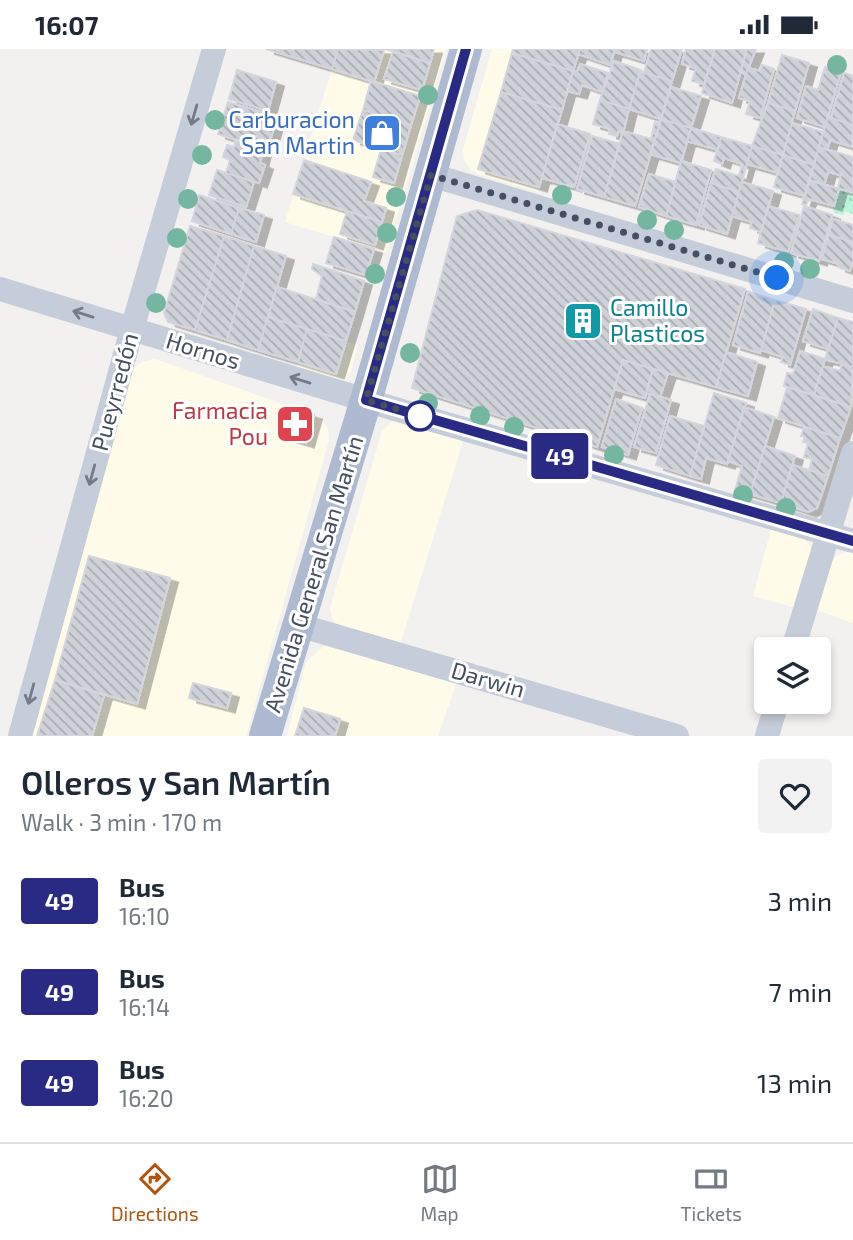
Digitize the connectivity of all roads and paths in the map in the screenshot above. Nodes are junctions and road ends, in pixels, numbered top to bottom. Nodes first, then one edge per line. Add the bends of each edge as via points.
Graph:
1 (214, 49) edge
2 (467, 49) edge
3 (431, 175) junction
4 (0, 289) edge
5 (853, 301) edge
6 (132, 329) junction
7 (366, 400) junction
8 (853, 453) edge
9 (827, 533) junction
10 (853, 541) edge
11 (299, 625) junction
12 (797, 637) edge
13 (773, 714) edge
14 (20, 736) edge
15 (265, 736) edge
16 (677, 736) edge
17 (767, 736) edge

1 -> 6 street, Pueyrredón
2 - 3 main road, Avenida General San Martín
3 - 5 street
3 - 7 main road, Avenida General San Martín
6 -> 4 street, Hornos
7 -> 6 street, Hornos
6 -> 14 street, Pueyrredón
7 - 9 street, Hornos
7 - 11 main road, Avenida General San Martín
8 - 9 street
9 - 10 street, Hornos
9 - 12 street
11 - 15 main road, Avenida General San Martín
11 - 16 street, Darwin
13 - 17 street

